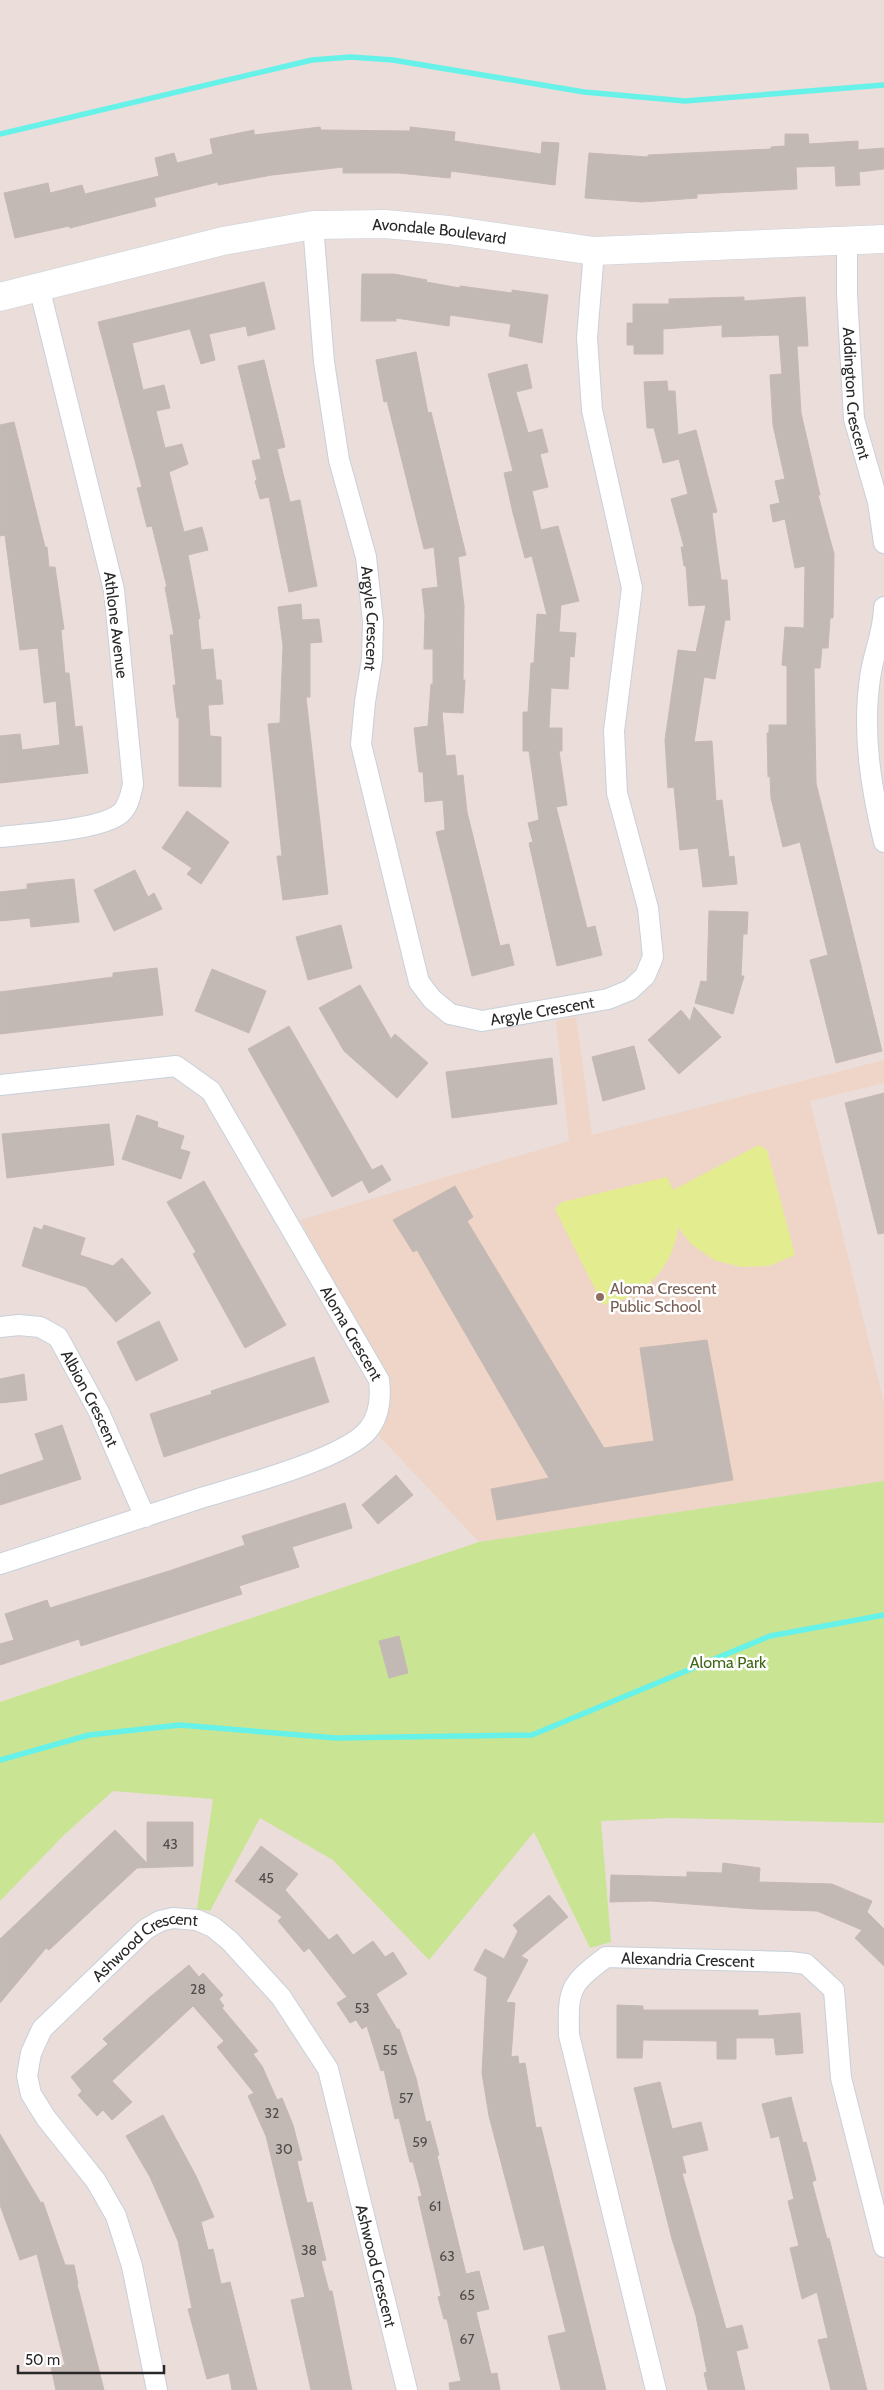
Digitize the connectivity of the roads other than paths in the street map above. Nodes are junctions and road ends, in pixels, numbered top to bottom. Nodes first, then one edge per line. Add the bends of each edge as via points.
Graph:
1 (313, 225) junction
2 (884, 239) edge
3 (847, 242) junction
4 (594, 250) junction
5 (39, 287) junction
6 (0, 297) edge
7 (881, 502) edge
8 (884, 543) edge
9 (884, 607) edge
10 (0, 837) edge
11 (884, 842) edge
12 (0, 1085) edge
13 (0, 1327) edge
14 (145, 1516) junction
15 (0, 1564) edge
16 (884, 2247) edge
17 (157, 2390) edge
18 (407, 2390) edge
19 (656, 2390) edge

1 - 4 street, Avondale Boulevard via 385,224
1 - 4 street, Argyle Crescent via 328,392 339,460 366,556 373,622 372,660 361,744 420,982 432,999 450,1014 482,1021 608,999 630,990 640,981 653,957 648,908 617,793 614,731 632,588 592,410 587,338
1 - 5 street, Avondale Boulevard via 222,240
2 - 3 street, Avondale Boulevard
3 - 4 street, Avondale Boulevard
3 - 7 street, Addington Crescent via 854,419
5 - 6 street, Avondale Boulevard
5 - 10 street, Athlone Avenue via 114,590 133,784 122,813 103,821
7 - 8 street, Addington Crescent
9 - 11 street via 870,679 867,747
12 - 14 street, Aloma Crescent via 176,1066 193,1076 211,1091 379,1380 381,1396 377,1413 369,1429 357,1440 307,1464
13 - 14 street, Albion Crescent via 40,1327 58,1337 99,1412
14 - 15 street, Aloma Crescent
16 - 19 street, Alexandria Crescent via 841,2078 834,1990 822,1977 806,1964 790,1962 606,1957 571,1991 569,2035
17 - 18 street, Ashwood Crescent via 132,2266 116,2216 96,2181 46,2118 31,2094 27,2076 30,2053 42,2029 146,1929 160,1920 174,1918 197,1920 230,1940 281,1997 328,2069

